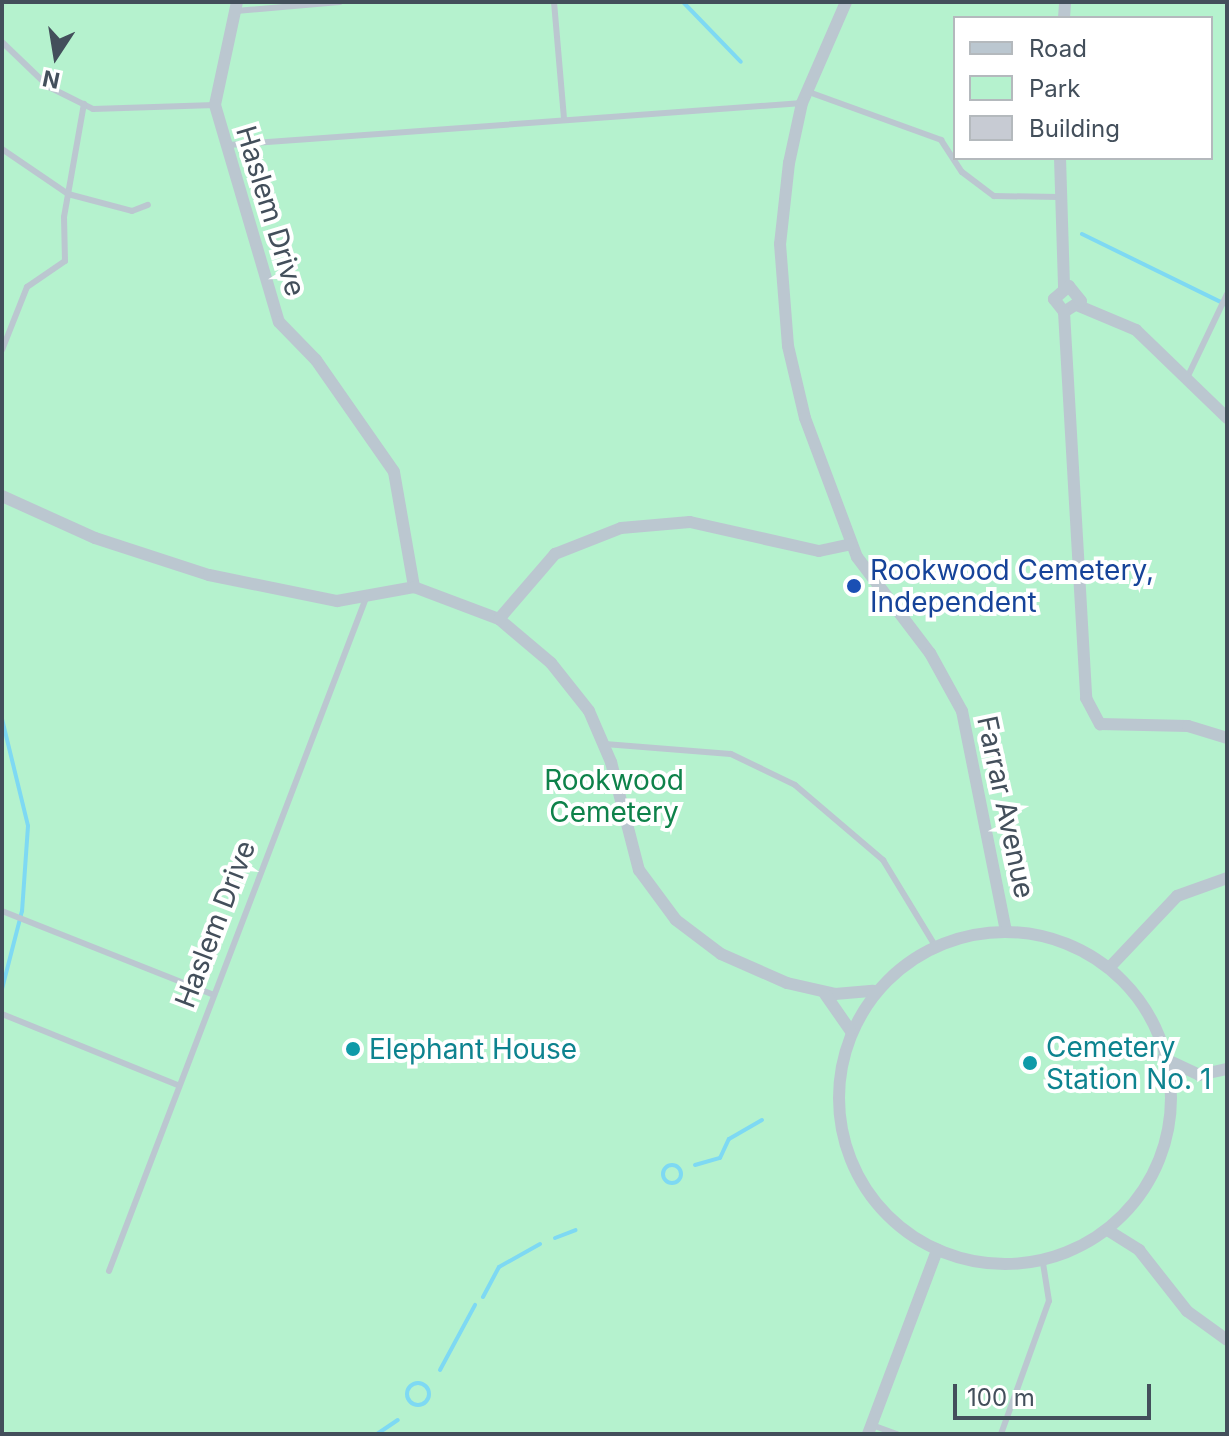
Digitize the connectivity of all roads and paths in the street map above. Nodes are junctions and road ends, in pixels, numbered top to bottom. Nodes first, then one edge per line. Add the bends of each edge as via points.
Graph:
1 (340, 2) edge
2 (554, 2) edge
3 (846, 2) edge
4 (236, 6) edge
5 (2, 42) edge
6 (804, 97) junction
7 (84, 104) junction
8 (215, 105) junction
9 (564, 118) junction
10 (226, 145) junction
11 (2, 149) edge
12 (953, 158) edge
13 (954, 160) edge
14 (1060, 160) edge
15 (68, 194) junction
16 (1059, 197) junction
17 (148, 205) dead end
18 (1064, 287) junction
19 (1227, 296) edge
20 (1079, 306) junction
21 (1064, 312) junction
22 (2, 350) edge
23 (1187, 378) junction
24 (1227, 418) edge
25 (2, 496) edge
26 (851, 544) junction
27 (414, 587) junction
28 (368, 595) junction
29 (499, 619) junction
30 (1227, 738) edge
31 (605, 744) junction
32 (1227, 878) edge
33 (2, 911) edge
34 (1006, 932) junction
35 (936, 947) junction
36 (1109, 968) junction
37 (873, 991) junction
38 (823, 992) junction
39 (214, 995) junction
40 (4, 1014) edge
41 (851, 1031) junction
42 (1163, 1058) junction
43 (1227, 1069) edge
44 (178, 1085) junction
45 (1109, 1231) junction
46 (937, 1250) junction
47 (1043, 1263) junction
48 (109, 1271) dead end
49 (1227, 1340) edge
50 (870, 1430) edge
51 (897, 1434) edge
52 (1001, 1434) edge

1 - 4 lane
2 - 9 lane
3 - 6 street, Farrar Avenue
4 - 8 street, Haslem Drive
5 - 7 lane via 49,87
6 - 9 lane
6 - 12 lane via 941,140
6 - 26 street, Farrar Avenue via 781,226 785,323 801,405
7 - 8 lane via 134,112
7 - 15 lane
8 - 10 street, Haslem Drive
9 - 10 lane
10 - 27 street, Haslem Drive via 279,322 316,360 394,472
11 - 15 lane
13 - 16 lane via 994,196
14 - 16 street
15 - 17 lane via 132,211
15 - 22 lane via 65,261 27,287
16 - 18 street
18 - 20 street via 1079,293
18 - 21 street via 1054,299
19 - 23 lane
20 - 21 street
20 - 23 street via 1136,330
21 - 30 street via 1086,698 1100,724 1188,726
23 - 24 street
25 - 28 street via 194,571 337,601
26 - 29 street via 819,551 690,522 621,528 555,554
26 - 34 street, Farrar Avenue via 872,584 948,679 962,711
27 - 28 street
27 - 29 street
28 - 39 lane, Haslem Drive
29 - 31 street via 566,679
31 - 35 lane via 731,754 795,785 883,860
31 - 38 street via 631,849 663,906 721,954
32 - 36 street via 1177,896
33 - 39 lane
34 - 35 street
34 - 36 street via 1062,940
35 - 37 street
36 - 42 street via 1142,1011
37 - 38 street
37 - 41 street
38 - 41 street via 841,1007
39 - 44 lane, Haslem Drive
40 - 44 lane
41 - 46 street via 840,1091 851,1150 881,1202
42 - 43 street via 1199,1075
42 - 45 street via 1168,1108 1161,1154 1138,1200
44 - 48 lane, Haslem Drive
45 - 47 street
45 - 49 street via 1139,1250 1187,1311
46 - 47 street via 984,1267
46 - 50 street
47 - 52 lane via 1049,1301
50 - 51 lane

